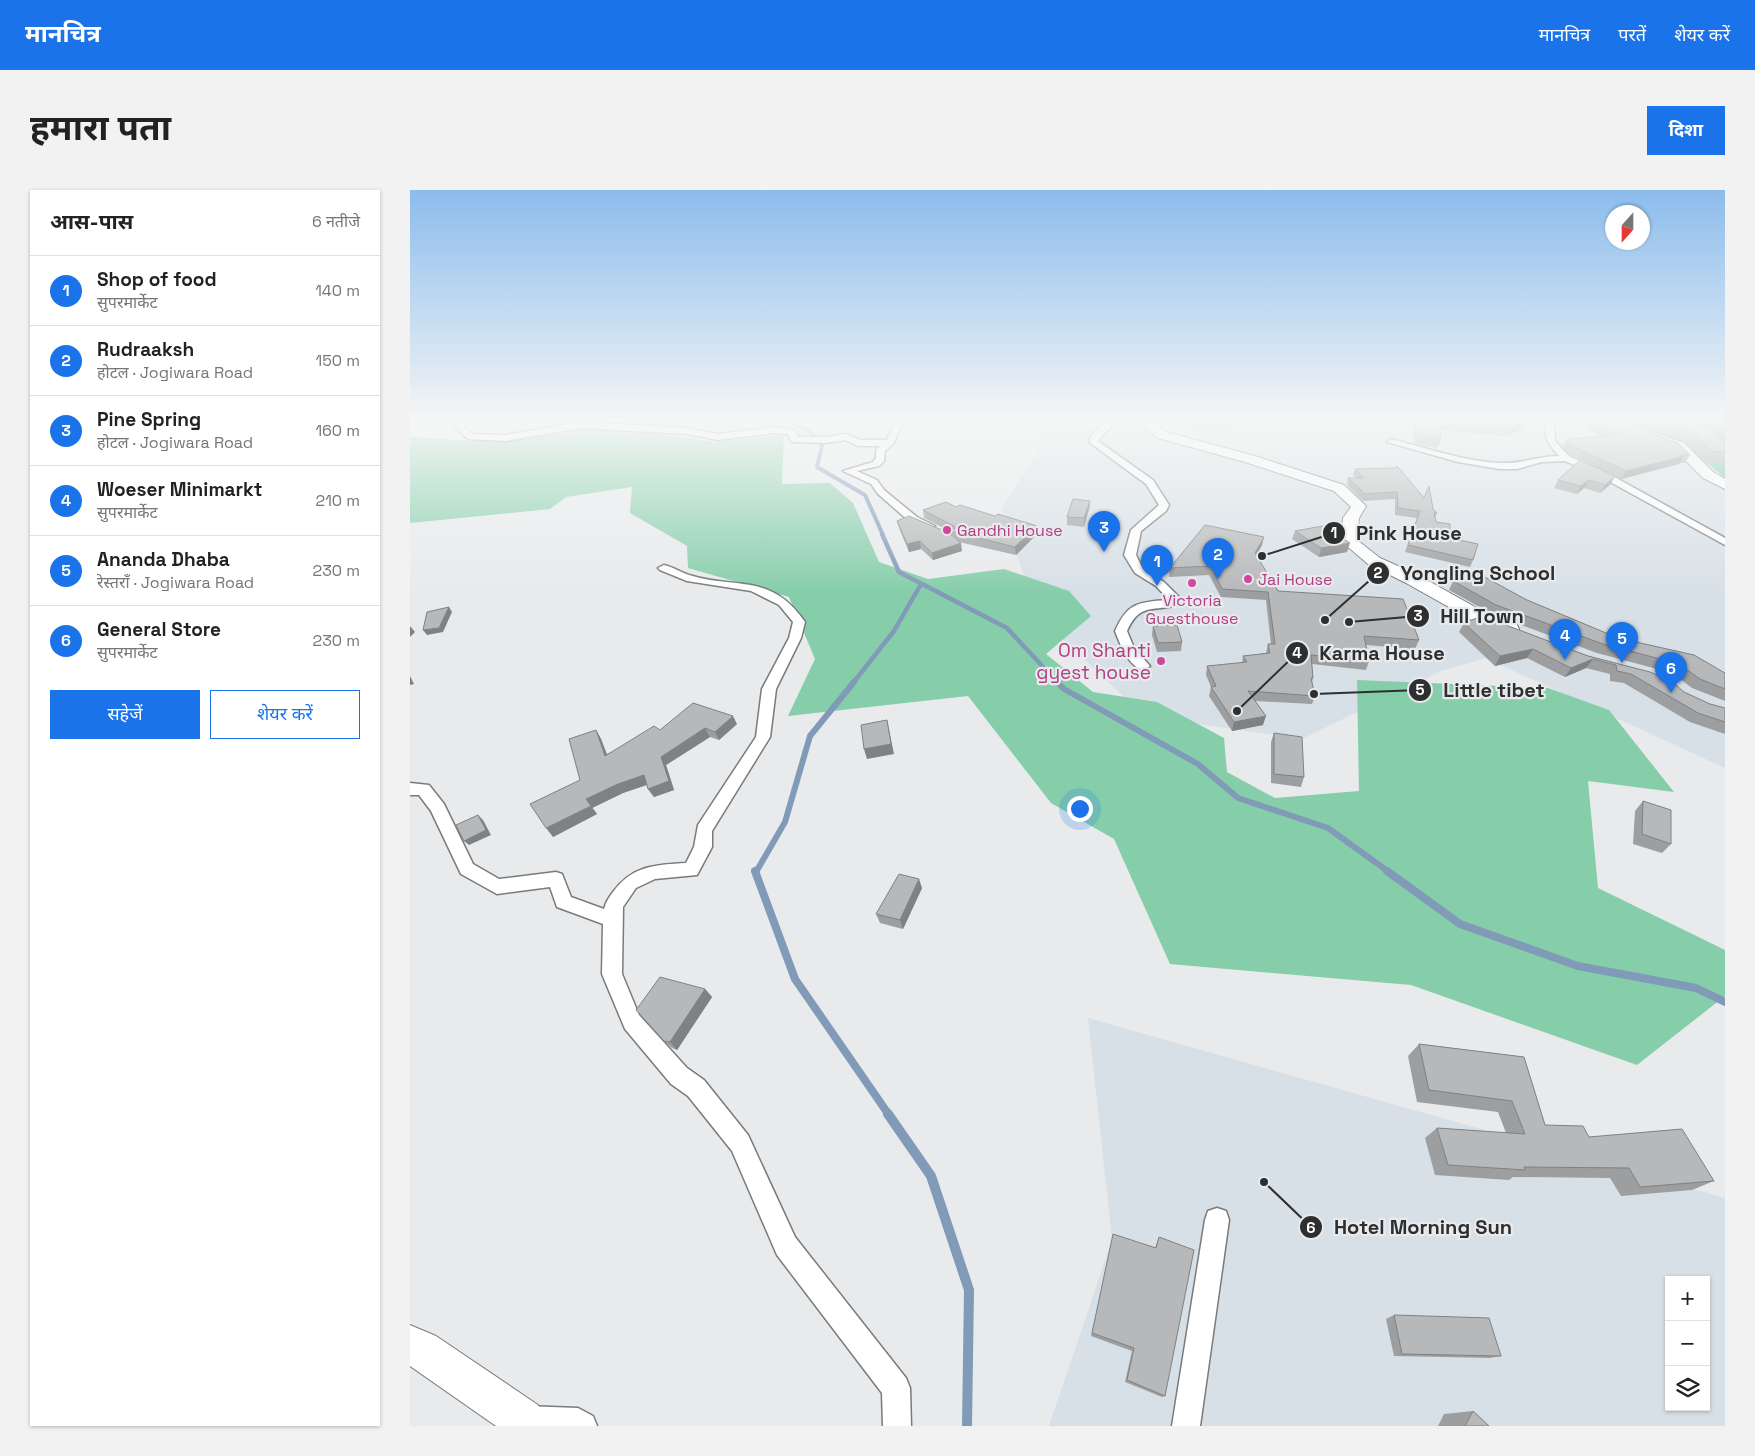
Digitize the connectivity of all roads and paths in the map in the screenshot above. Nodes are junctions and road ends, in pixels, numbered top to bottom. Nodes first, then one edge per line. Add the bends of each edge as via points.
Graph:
1 (864, 478) edge
2 (1144, 478) edge
3 (1307, 478) edge
4 (1609, 478) edge
5 (1713, 478) edge
6 (1725, 485) edge
7 (940, 532) edge
8 (1725, 542) edge
9 (664, 568) dead end
10 (1528, 636) edge
11 (1142, 666) dead end
12 (410, 789) edge
13 (612, 919) junction
14 (1217, 1220) dead end
15 (410, 1346) edge
16 (526, 1423) edge
17 (583, 1426) edge
18 (897, 1426) edge
19 (1186, 1426) edge

1 - 7 street via 874,482 913,519
2 - 11 street via 1164,505 1136,530 1130,555 1139,571 1173,597 1170,603 1146,606 1128,615 1121,631 1128,649
3 - 10 street via 1339,488 1359,506 1351,518 1349,541 1374,561 1412,578 1485,620
4 - 8 street
5 - 6 street
9 - 13 street via 687,578 754,588 783,602 800,622 769,690 763,737 704,830 703,847 691,870 653,872 630,883 614,906
12 - 13 street via 423,789 438,808 467,869 497,887 556,879 563,902
13 - 18 street via 612,974 632,1022 679,1076 696,1088 740,1143 786,1246 896,1388
14 - 19 street
15 - 16 street via 422,1350
16 - 17 street via 578,1422

